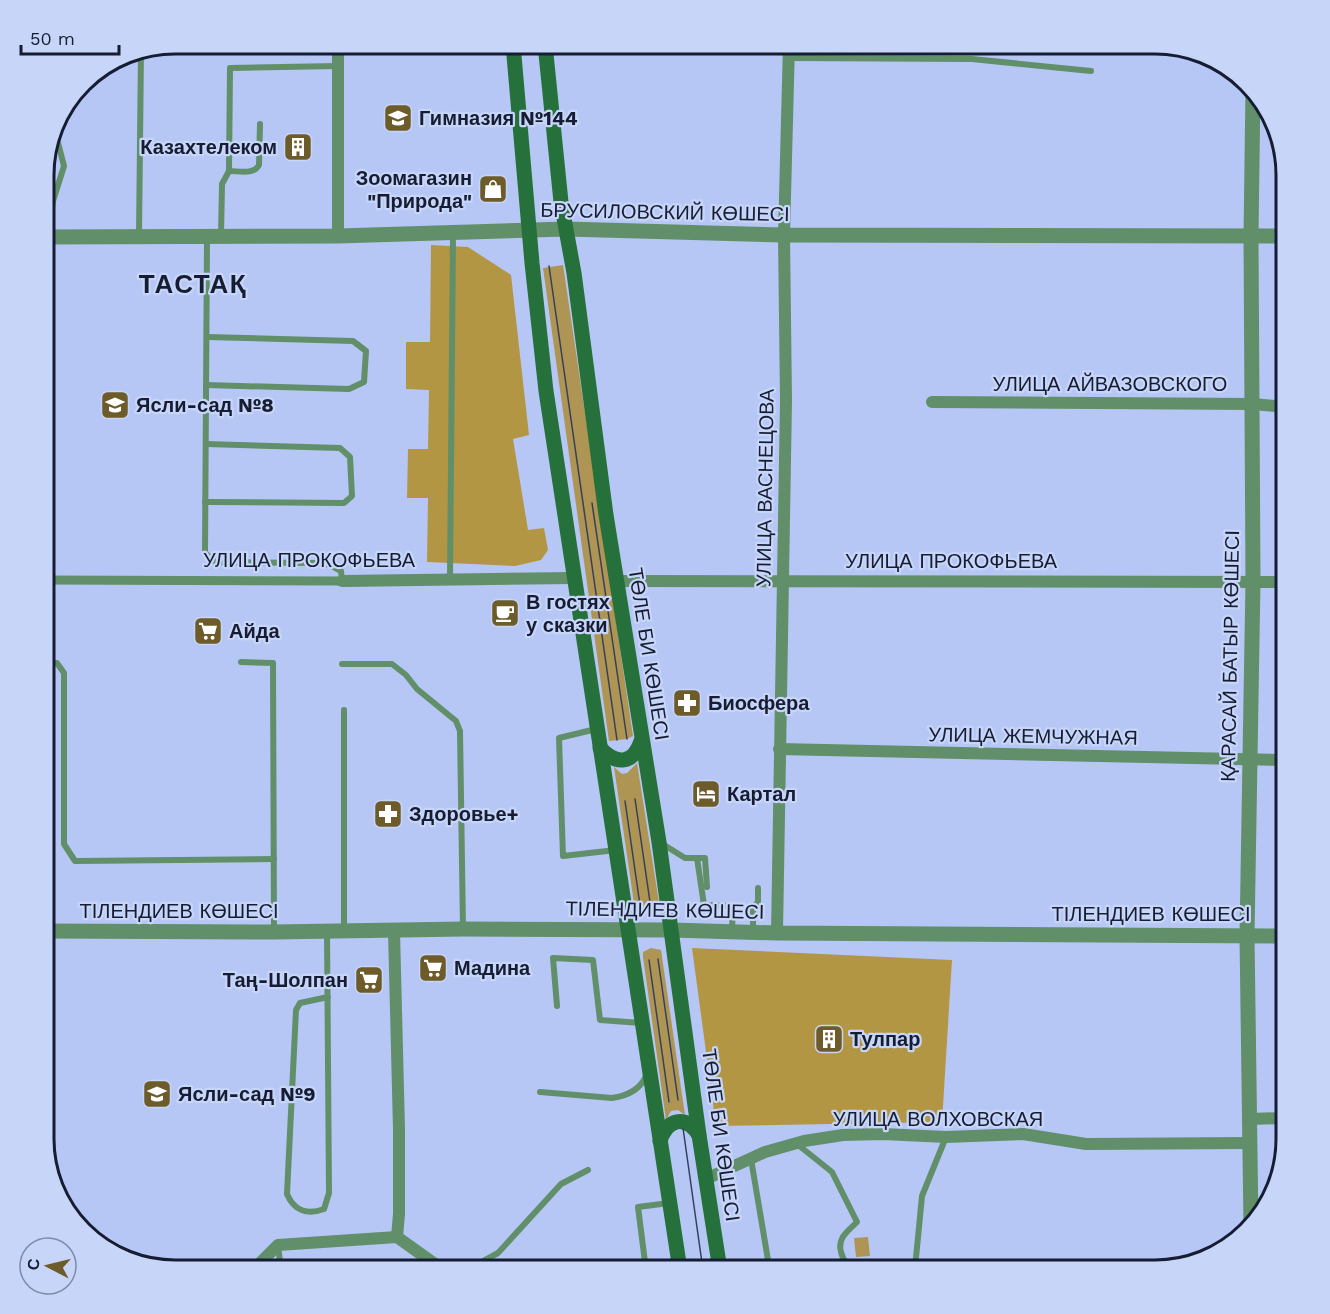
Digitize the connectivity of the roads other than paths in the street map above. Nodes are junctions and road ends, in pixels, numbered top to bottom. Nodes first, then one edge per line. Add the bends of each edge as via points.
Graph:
1 (338, 54) edge
2 (514, 54) edge
3 (546, 54) edge
4 (788, 54) edge
5 (788, 58) junction
6 (141, 59) edge
7 (338, 66) junction
8 (1091, 71) dead end
9 (1253, 104) edge
10 (260, 124) dead end
11 (58, 143) edge
12 (230, 171) junction
13 (54, 198) edge
14 (566, 230) junction
15 (530, 232) junction
16 (453, 234) junction
17 (784, 235) junction
18 (338, 236) junction
19 (1251, 236) junction
20 (1276, 236) edge
21 (54, 237) edge
22 (139, 237) junction
23 (214, 237) junction
24 (207, 336) junction
25 (206, 385) junction
26 (932, 402) dead end
27 (1253, 404) junction
28 (1276, 406) edge
29 (206, 444) junction
30 (205, 502) junction
31 (574, 578) junction
32 (450, 579) junction
33 (54, 580) edge
34 (342, 581) junction
35 (616, 581) junction
36 (784, 581) junction
37 (1253, 581) junction
38 (1276, 582) edge
39 (241, 662) dead end
40 (54, 663) edge
41 (342, 664) dead end
42 (344, 710) dead end
43 (596, 729) junction
44 (641, 741) junction
45 (600, 748) junction
46 (779, 749) junction
47 (1249, 760) junction
48 (1276, 760) edge
49 (659, 842) junction
50 (616, 850) junction
51 (697, 858) junction
52 (274, 859) junction
53 (707, 887) dead end
54 (758, 888) dead end
55 (463, 929) junction
56 (672, 930) junction
57 (54, 931) edge
58 (327, 931) junction
59 (344, 931) junction
60 (394, 931) junction
61 (628, 931) junction
62 (731, 931) junction
63 (274, 932) junction
64 (753, 932) junction
65 (777, 933) junction
66 (1247, 936) junction
67 (1276, 936) edge
68 (328, 997) junction
69 (557, 1006) dead end
70 (642, 1023) junction
71 (648, 1070) junction
72 (540, 1092) dead end
73 (1276, 1118) edge
74 (1248, 1119) junction
75 (699, 1135) junction
76 (946, 1137) junction
77 (660, 1141) junction
78 (796, 1143) junction
79 (1249, 1143) junction
80 (751, 1159) junction
81 (588, 1170) dead end
82 (706, 1179) junction
83 (670, 1203) junction
84 (1251, 1213) edge
85 (397, 1237) junction
86 (278, 1245) junction
87 (262, 1260) edge
88 (280, 1260) edge
89 (429, 1260) edge
90 (485, 1260) edge
91 (645, 1260) edge
92 (679, 1260) edge
93 (718, 1260) edge
94 (768, 1260) dead end
95 (843, 1260) edge
96 (916, 1260) edge

1 - 7 street
2 - 15 main road
3 - 14 main road, ТӨЛЕ БИ КӨШЕСІ
4 - 5 street, УЛИЦА ВАСНЕЦОВА
5 - 8 lane via 972,59
5 - 17 street, УЛИЦА ВАСНЕЦОВА
6 - 22 lane
7 - 12 lane via 230,68
7 - 18 street
9 - 19 street, ҚАРАСАЙ БАТЫР КӨШЕСІ
10 - 12 lane via 257,169
11 - 13 lane via 64,165
12 - 23 lane via 222,184
14 - 15 street, БРУСИЛОВСКИЙ КӨШЕСІ
14 - 17 street, БРУСИЛОВСКИЙ КӨШЕСІ
14 - 35 main road, ТӨЛЕ БИ КӨШЕСІ
15 - 16 street, БРУСИЛОВСКИЙ КӨШЕСІ
15 - 31 main road via 546,391
16 - 18 street, БРУСИЛОВСКИЙ КӨШЕСІ
16 - 32 lane
17 - 19 street, БРУСИЛОВСКИЙ КӨШЕСІ
17 - 36 street, УЛИЦА ВАСНЕЦОВА
18 - 23 street, БРУСИЛОВСКИЙ КӨШЕСІ
19 - 20 street, БРУСИЛОВСКИЙ КӨШЕСІ
19 - 27 street, ҚАРАСАЙ БАТЫР КӨШЕСІ
21 - 22 street, БРУСИЛОВСКИЙ КӨШЕСІ
22 - 23 street, БРУСИЛОВСКИЙ КӨШЕСІ
23 - 24 lane
24 - 25 lane
24 - 25 lane via 353,341 366,351 364,382 349,389
25 - 29 lane
26 - 27 street, УЛИЦА АЙВАЗОВСКОГО
27 - 28 street, УЛИЦА АЙВАЗОВСКОГО
27 - 37 street, ҚАРАСАЙ БАТЫР КӨШЕСІ
29 - 30 lane
29 - 30 lane via 340,448 350,457 352,496 344,503
30 - 34 lane via 205,553 215,562 318,563 341,571
31 - 32 street, УЛИЦА ПРОКОФЬЕВА
31 - 43 main road
32 - 34 street, УЛИЦА ПРОКОФЬЕВА
33 - 34 street, УЛИЦА ПРОКОФЬЕВА
35 - 36 street, УЛИЦА ПРОКОФЬЕВА
35 - 44 main road, ТӨЛЕ БИ КӨШЕСІ
36 - 37 street, УЛИЦА ПРОКОФЬЕВА
36 - 46 street, УЛИЦА ВАСНЕЦОВА
37 - 38 street, УЛИЦА ПРОКОФЬЕВА
37 - 47 street, ҚАРАСАЙ БАТЫР КӨШЕСІ
39 - 52 lane via 273,663
40 - 52 lane via 64,673 64,844 75,861
41 - 55 lane via 392,664 456,721 460,731
42 - 59 lane
43 - 45 main road
43 - 50 lane via 559,738 563,856
44 - 45 main road via 633,757 625,760 608,757
44 - 49 main road, ТӨЛЕ БИ КӨШЕСІ
45 - 50 main road
46 - 47 street, УЛИЦА ЖЕМЧУЖНАЯ
46 - 65 street, УЛИЦА ВАСНЕЦОВА
47 - 48 street, УЛИЦА ЖЕМЧУЖНАЯ
47 - 66 street, ҚАРАСАЙ БАТЫР КӨШЕСІ
49 - 51 lane via 685,858
49 - 56 main road, ТӨЛЕ БИ КӨШЕСІ
50 - 61 main road
51 - 53 lane via 705,858
51 - 62 lane via 704,905 733,906
52 - 63 lane
54 - 64 lane
55 - 60 street, ТІЛЕНДИЕВ КӨШЕСІ
55 - 61 street, ТІЛЕНДИЕВ КӨШЕСІ
56 - 61 street, ТІЛЕНДИЕВ КӨШЕСІ
56 - 62 street, ТІЛЕНДИЕВ КӨШЕСІ
56 - 75 main road, ТӨЛЕ БИ КӨШЕСІ
57 - 63 street, ТІЛЕНДИЕВ КӨШЕСІ
58 - 59 street, ТІЛЕНДИЕВ КӨШЕСІ
58 - 63 street, ТІЛЕНДИЕВ КӨШЕСІ
58 - 68 lane
59 - 60 street, ТІЛЕНДИЕВ КӨШЕСІ
60 - 85 street via 399,1129
61 - 70 main road
62 - 64 street, ТІЛЕНДИЕВ КӨШЕСІ
64 - 65 street, ТІЛЕНДИЕВ КӨШЕСІ
65 - 66 street, ТІЛЕНДИЕВ КӨШЕСІ
66 - 67 street, ТІЛЕНДИЕВ КӨШЕСІ
66 - 74 street, ҚАРАСАЙ БАТЫР КӨШЕСІ
68 - 68 lane via 329,1193 324,1209 315,1212 291,1204 287,1194 296,1010 300,1003
69 - 70 lane via 553,958 593,960 600,1020
70 - 71 main road
71 - 72 lane via 643,1082 622,1096
71 - 77 main road
73 - 74 street
74 - 79 street, ҚАРАСАЙ БАТЫР КӨШЕСІ
75 - 77 main road via 687,1122 675,1122 663,1131
75 - 82 main road, ТӨЛЕ БИ КӨШЕСІ
76 - 78 street, УЛИЦА ВОЛХОВСКАЯ via 843,1135
76 - 79 street, УЛИЦА ВОЛХОВСКАЯ via 1023,1134 1086,1144
76 - 96 lane via 922,1196
77 - 83 main road
78 - 80 street, УЛИЦА ВОЛХОВСКАЯ
78 - 95 lane via 832,1172 857,1222 844,1234 839,1246
79 - 84 street, ҚАРАСАЙ БАТЫР КӨШЕСІ
80 - 82 street, УЛИЦА ВОЛХОВСКАЯ
80 - 94 lane
81 - 90 lane via 561,1184 498,1253
82 - 93 main road, ТӨЛЕ БИ КӨШЕСІ
83 - 91 lane via 638,1207
83 - 92 main road
85 - 86 street
85 - 89 street
86 - 87 street
86 - 88 lane

